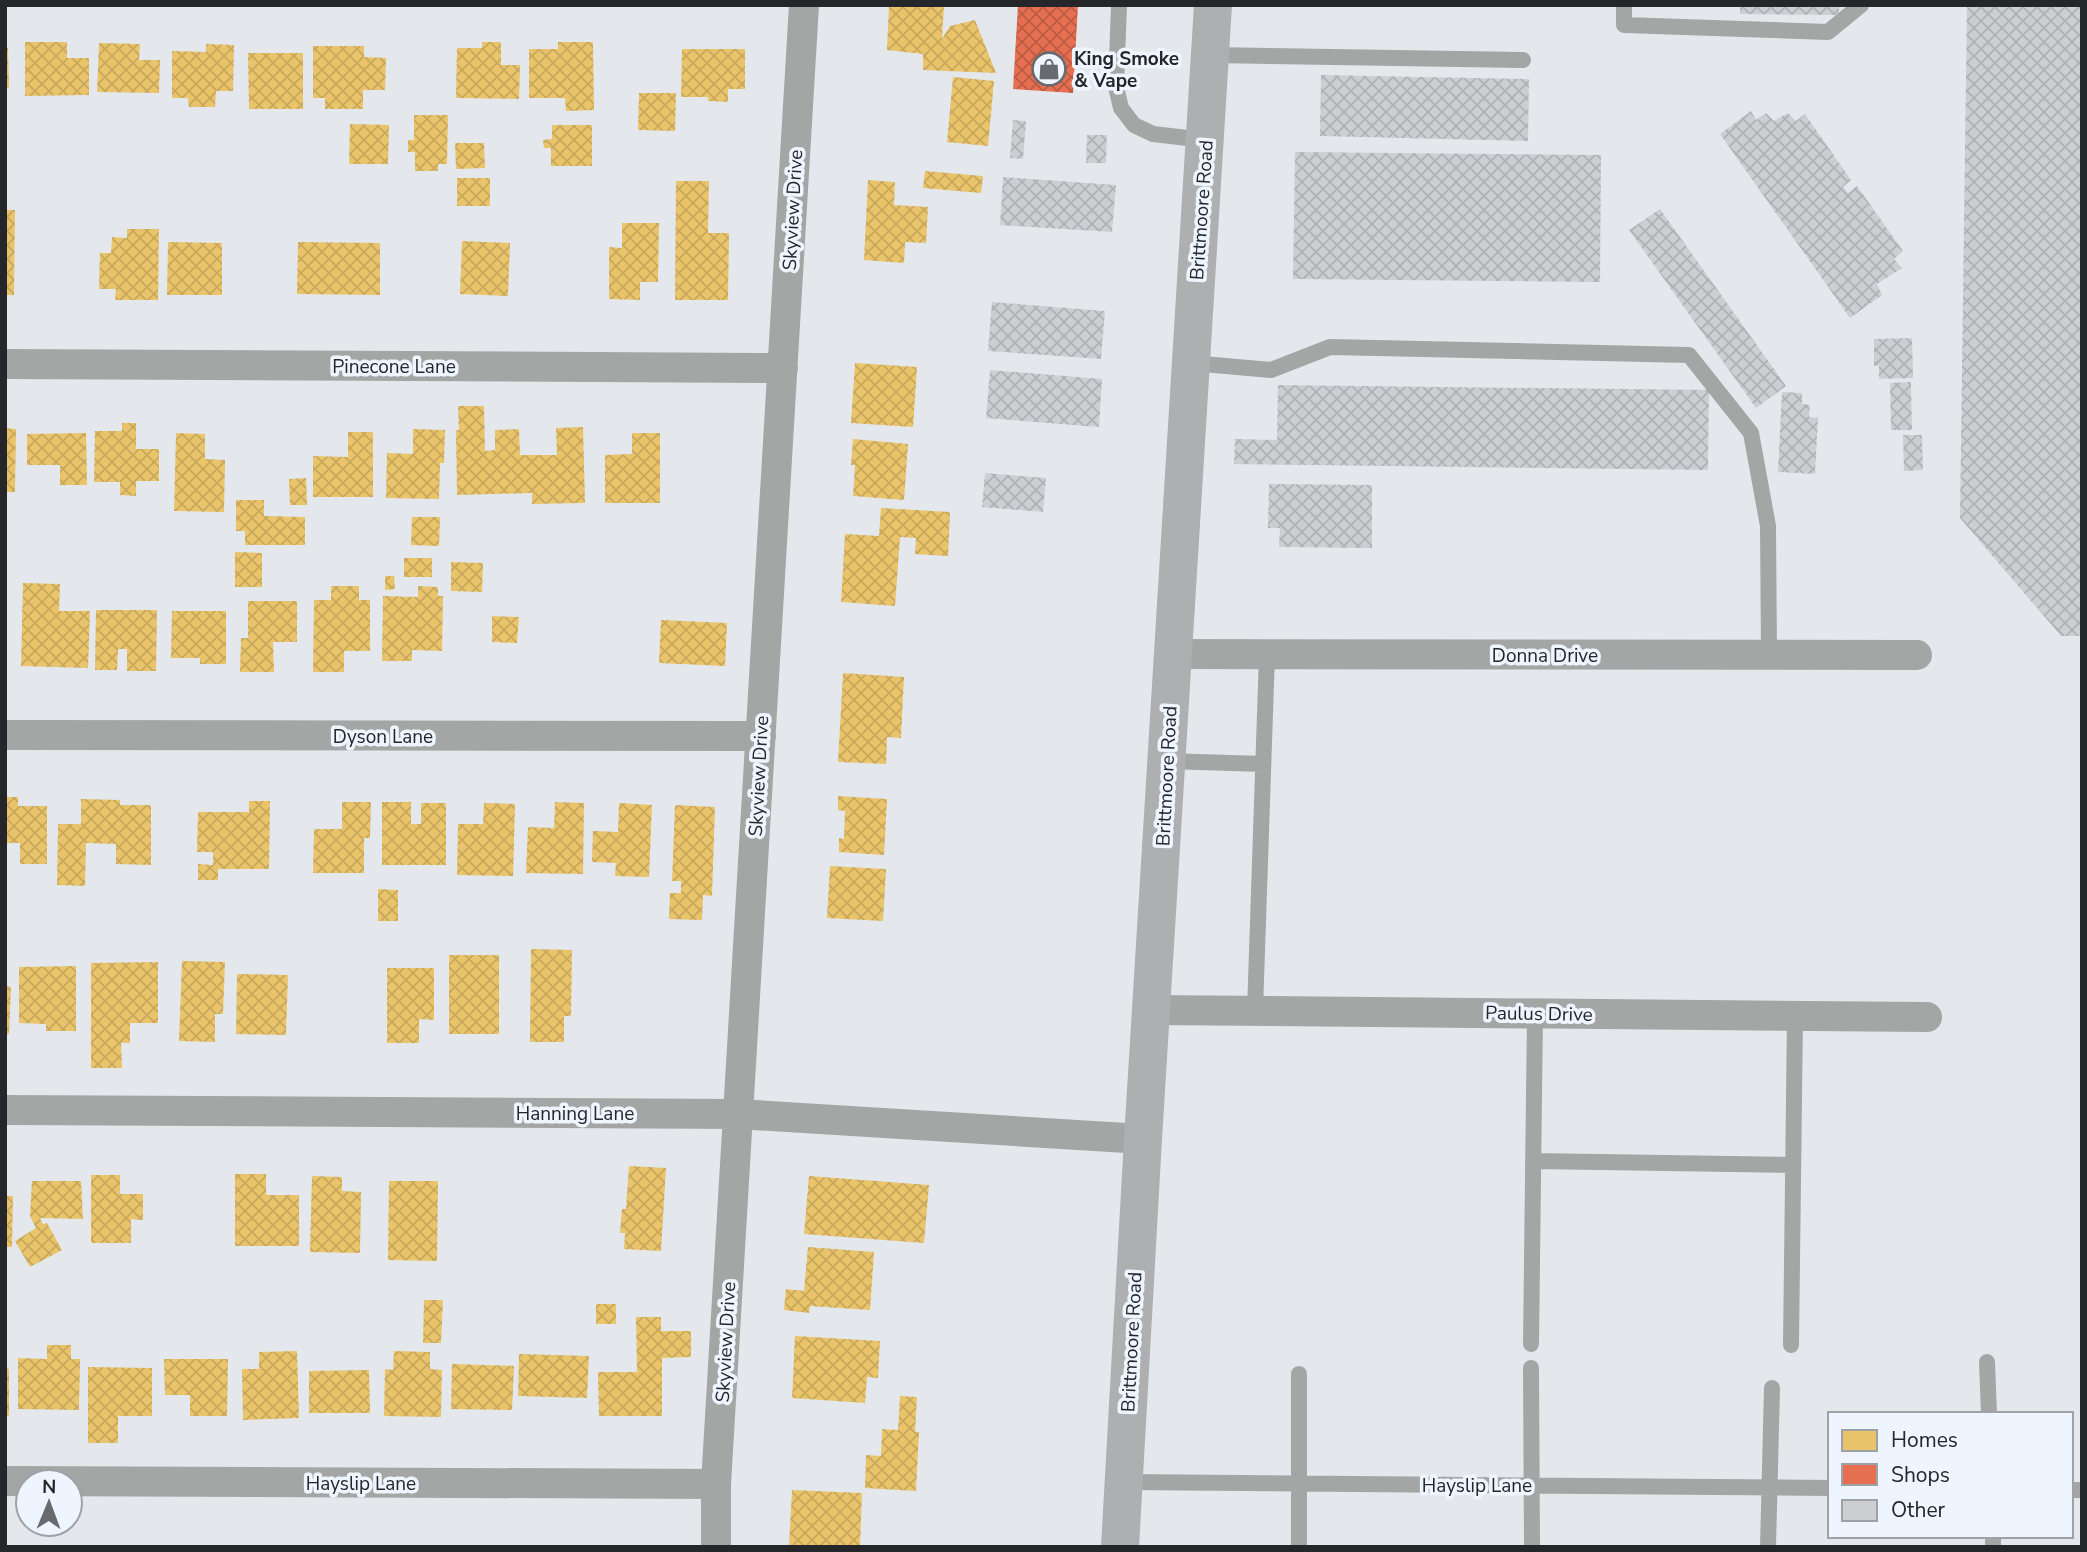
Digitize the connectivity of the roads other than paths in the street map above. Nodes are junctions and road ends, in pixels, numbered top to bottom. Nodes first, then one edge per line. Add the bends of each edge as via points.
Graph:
1 (804, 5) edge
2 (1119, 5) edge
3 (1213, 5) edge
4 (1624, 5) edge
5 (1861, 5) edge
6 (1210, 55) junction
7 (1523, 60) dead end
8 (1205, 140) junction
9 (1191, 363) junction
10 (5, 365) edge
11 (783, 369) junction
12 (1173, 654) junction
13 (1267, 654) junction
14 (1769, 655) junction
15 (1917, 655) dead end
16 (5, 735) edge
17 (761, 736) junction
18 (1167, 761) junction
19 (1263, 764) junction
20 (1152, 1010) junction
21 (1255, 1011) junction
22 (1535, 1013) junction
23 (1795, 1016) junction
24 (1927, 1017) dead end
25 (5, 1110) edge
26 (738, 1114) junction
27 (1143, 1139) junction
28 (1533, 1161) junction
29 (1793, 1165) junction
30 (1531, 1344) dead end
31 (1791, 1345) dead end
32 (1987, 1362) dead end
33 (1531, 1368) dead end
34 (1299, 1374) dead end
35 (1772, 1388) dead end
36 (1989, 1412) edge
37 (5, 1481) edge
38 (1124, 1482) junction
39 (1299, 1483) junction
40 (716, 1485) junction
41 (1532, 1485) junction
42 (1769, 1487) junction
43 (1828, 1488) edge
44 (716, 1547) edge
45 (1120, 1547) edge
46 (1299, 1547) edge
47 (1532, 1547) edge
48 (1768, 1547) edge

1 - 11 street, Skyview Drive
2 - 8 lane via 1116,87 1121,108 1134,125 1153,134
3 - 6 main road, Brittmoore Road
4 - 5 lane via 1623,25 1828,32
6 - 7 lane
6 - 8 main road, Brittmoore Road
8 - 9 main road, Brittmoore Road
9 - 12 main road, Brittmoore Road
9 - 14 lane via 1271,370 1329,347 1689,355 1751,433 1768,526
10 - 11 street, Pinecone Lane
11 - 17 street, Skyview Drive
12 - 13 street, Donna Drive
12 - 18 main road, Brittmoore Road
13 - 14 street, Donna Drive
13 - 19 lane
14 - 15 street, Donna Drive
16 - 17 street, Dyson Lane
17 - 26 street, Skyview Drive
18 - 19 lane
18 - 20 main road, Brittmoore Road
19 - 21 lane
20 - 21 street, Paulus Drive
20 - 27 main road, Brittmoore Road
21 - 22 street, Paulus Drive
22 - 23 street, Paulus Drive
22 - 28 lane
23 - 24 street, Paulus Drive
23 - 29 lane
25 - 26 street, Hanning Lane
26 - 27 street, Hanning Lane
26 - 40 street, Skyview Drive
27 - 38 main road, Brittmoore Road
28 - 29 lane
28 - 30 lane
29 - 31 lane
32 - 36 lane
33 - 41 lane
34 - 39 lane
35 - 42 lane
37 - 40 street, Hayslip Lane
38 - 39 lane, Hayslip Lane
38 - 45 main road, Brittmoore Road
39 - 41 lane, Hayslip Lane
39 - 46 lane
40 - 44 street, Skyview Drive
41 - 42 lane, Hayslip Lane
41 - 47 lane
42 - 43 lane, Hayslip Lane
42 - 48 lane

